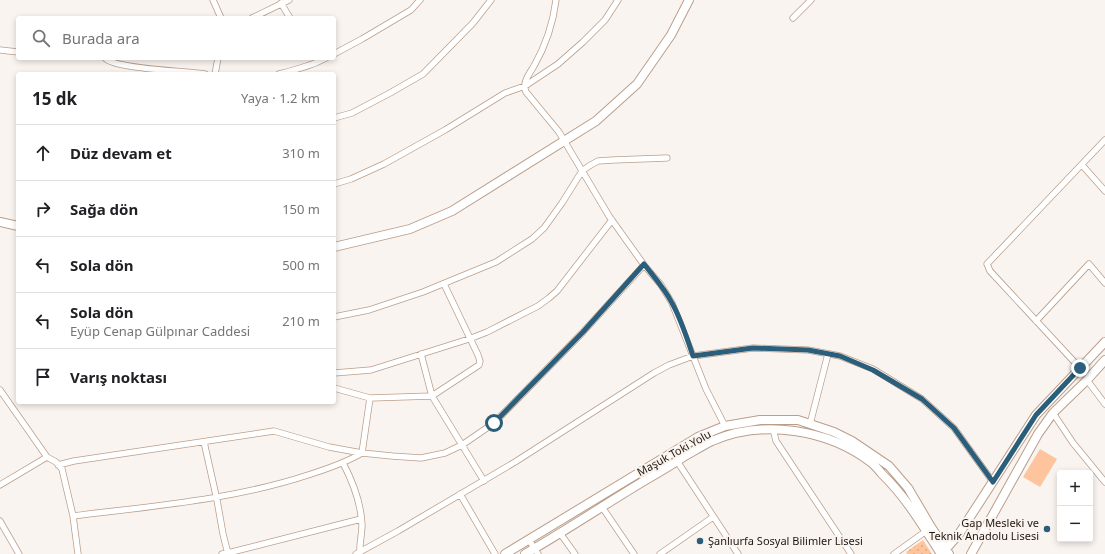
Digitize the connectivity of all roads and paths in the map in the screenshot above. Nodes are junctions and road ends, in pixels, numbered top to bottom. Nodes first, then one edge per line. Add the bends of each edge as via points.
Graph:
1 (213, 0) edge
2 (289, 0) edge
3 (420, 0) edge
4 (482, 0) edge
5 (556, 0) edge
6 (618, 0) edge
7 (689, 0) edge
8 (810, 0) edge
9 (490, 1) edge
10 (278, 3) edge
11 (220, 16) edge
12 (255, 16) edge
13 (288, 16) edge
14 (793, 18) dead end
15 (0, 50) edge
16 (16, 52) edge
17 (336, 53) edge
18 (107, 60) edge
19 (218, 60) edge
20 (318, 60) edge
21 (185, 72) edge
22 (215, 72) edge
23 (285, 72) edge
24 (525, 86) junction
25 (336, 117) edge
26 (1105, 140) edge
27 (564, 141) junction
28 (667, 158) dead end
29 (1082, 164) junction
30 (582, 171) junction
31 (336, 183) edge
32 (1105, 191) edge
33 (612, 220) junction
34 (0, 222) edge
35 (16, 226) edge
36 (336, 247) edge
37 (644, 264) junction
38 (1105, 282) edge
39 (444, 284) junction
40 (336, 317) edge
41 (1036, 321) junction
42 (469, 339) junction
43 (1105, 342) edge
44 (421, 354) junction
45 (828, 354) junction
46 (693, 356) junction
47 (1105, 360) edge
48 (1080, 368) junction
49 (336, 373) edge
50 (1087, 380) junction
51 (336, 389) edge
52 (0, 390) edge
53 (432, 396) junction
54 (370, 398) junction
55 (1105, 404) edge
56 (1053, 413) junction
57 (810, 424) junction
58 (725, 426) junction
59 (772, 429) junction
60 (204, 442) junction
61 (462, 445) junction
62 (362, 454) junction
63 (47, 457) junction
64 (677, 461) junction
65 (343, 463) junction
66 (58, 465) junction
67 (484, 481) junction
68 (993, 482) junction
69 (1105, 482) edge
70 (0, 485) edge
71 (460, 494) junction
72 (217, 497) junction
73 (602, 507) junction
74 (73, 516) junction
75 (713, 517) junction
76 (361, 519) junction
77 (0, 521) edge
78 (928, 529) junction
79 (560, 533) junction
80 (529, 540) junction
81 (536, 551) edge
82 (359, 553) edge
83 (945, 553) edge
84 (19, 554) edge
85 (78, 554) edge
86 (222, 554) edge
87 (228, 554) edge
88 (495, 554) edge
89 (505, 554) edge
90 (525, 554) edge
91 (575, 554) edge
92 (634, 554) edge
93 (660, 554) edge
94 (738, 554) edge
95 (851, 554) edge
96 (894, 554) edge
97 (971, 554) edge

1 - 11 street
2 - 10 street
3 - 17 street via 410,10
4 - 9 street
5 - 24 street via 554,16 544,46 528,75
6 - 24 street via 605,20 583,42 558,64
7 - 27 main road via 671,35 637,84 596,121
8 - 14 street
9 - 25 street via 473,23 423,74 352,113
10 - 12 street
10 - 13 street
15 - 16 street
18 - 21 street via 123,66
19 - 22 street
20 - 23 street
24 - 27 street via 526,92
24 - 31 street via 505,93 384,164
26 - 29 street
27 - 30 street
27 - 36 main road via 452,211 410,229
28 - 30 street via 598,161
29 - 32 street
29 - 41 street via 987,264 990,271
30 - 33 street
30 - 39 street via 544,228 532,239 496,262
33 - 37 street
33 - 42 street via 550,298
34 - 35 main road
37 - 46 street via 672,303
37 - 61 street via 583,332 494,423
38 - 41 street via 1089,264
39 - 40 street via 369,310
39 - 42 street
41 - 48 street
42 - 44 street
42 - 53 street via 480,361 479,365
43 - 48 main road
44 - 49 street via 371,370
44 - 53 street
45 - 46 street via 808,350 753,348
45 - 57 street
45 - 68 street via 840,356 873,370 922,399 954,428
46 - 58 street
46 - 67 street via 654,373
47 - 50 main road
48 - 68 main road via 1036,415
50 - 55 street
50 - 56 main road
51 - 54 street
52 - 63 street
53 - 54 street
53 - 61 street
54 - 62 street
56 - 69 street via 1073,443
56 - 97 main road via 1038,434
57 - 58 main road, Maşuk Toki Yolu via 798,420 760,420
57 - 78 main road, Maşuk Toki Yolu via 852,441 889,466 908,488
58 - 80 main road, Maşuk Toki Yolu via 698,437
59 - 64 main road via 726,436
59 - 78 main road via 803,432 828,439 872,463 895,487
59 - 95 street via 776,441
60 - 62 street via 274,431
60 - 66 street
60 - 72 street
61 - 62 street via 444,453 421,458
61 - 67 street
62 - 65 street
63 - 66 street
63 - 70 street
64 - 73 main road
64 - 75 street
65 - 72 street via 284,483
65 - 76 street via 358,502
66 - 74 street via 62,469
67 - 71 street
68 - 83 main road
71 - 82 street
71 - 88 street
72 - 74 street
72 - 87 street
73 - 79 main road
73 - 92 street
74 - 85 street
75 - 93 street
75 - 94 street
76 - 82 street
76 - 87 street
77 - 84 street
78 - 83 main road, Maşuk Toki Yolu
78 - 96 street
79 - 81 main road
79 - 91 street
80 - 81 street
80 - 89 main road, Maşuk Toki Yolu
81 - 90 main road
86 - 87 street

